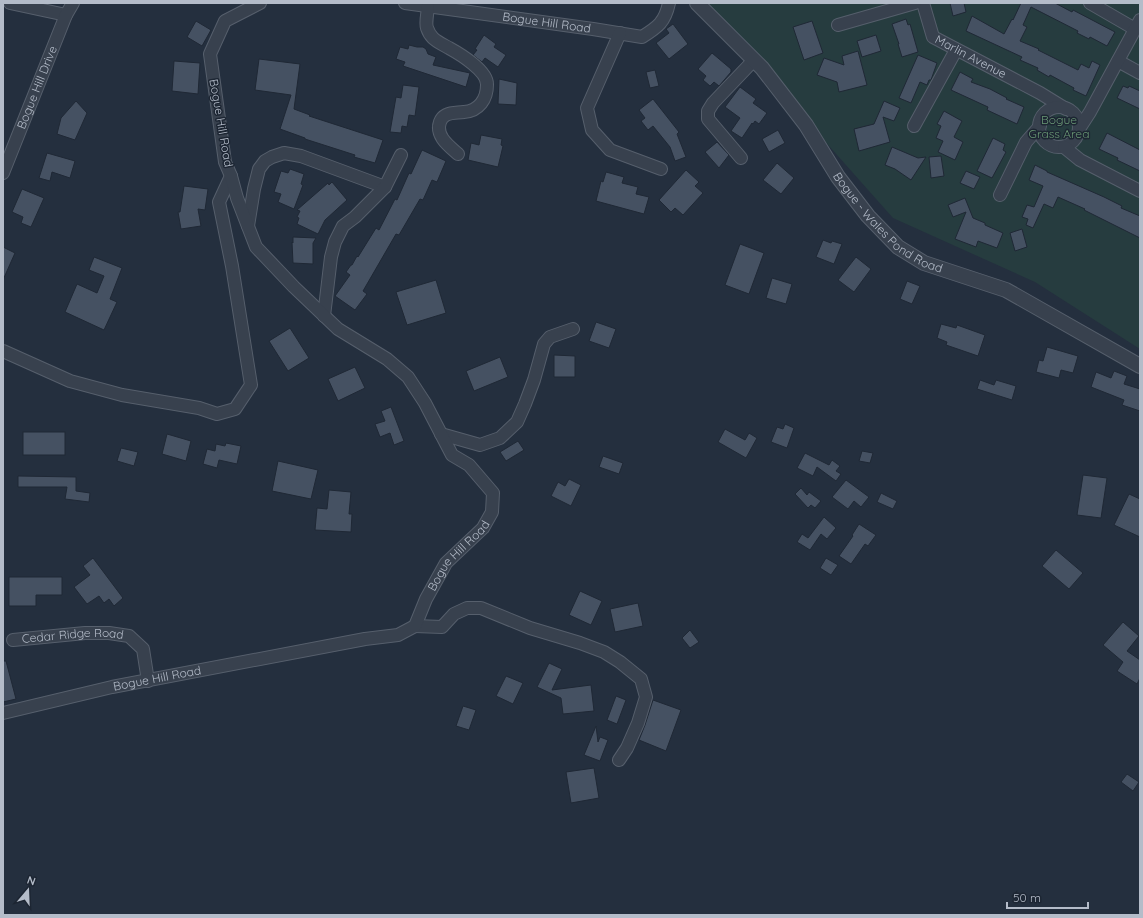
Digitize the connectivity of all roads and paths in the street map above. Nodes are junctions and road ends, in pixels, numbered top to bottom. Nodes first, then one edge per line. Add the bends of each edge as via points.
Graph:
1 (10, 3) edge
2 (73, 3) edge
3 (260, 3) edge
4 (405, 3) edge
5 (669, 3) edge
6 (698, 3) edge
7 (915, 3) edge
8 (923, 3) edge
9 (1090, 3) edge
10 (428, 6) junction
11 (66, 15) junction
12 (1138, 24) edge
13 (838, 25) dead end
14 (620, 33) junction
15 (956, 50) junction
16 (754, 60) junction
17 (1118, 61) junction
18 (1140, 74) edge
19 (1040, 93) junction
20 (1069, 111) junction
21 (1090, 112) junction
22 (1045, 114) junction
23 (914, 126) dead end
24 (1040, 126) junction
25 (1078, 132) junction
26 (1044, 139) junction
27 (1026, 142) junction
28 (1064, 147) junction
29 (458, 154) dead end
30 (400, 155) dead end
31 (741, 158) dead end
32 (1080, 160) junction
33 (661, 169) dead end
34 (3, 173) edge
35 (231, 176) junction
36 (385, 186) junction
37 (1140, 191) edge
38 (1000, 195) dead end
39 (248, 228) junction
40 (324, 316) junction
41 (573, 328) dead end
42 (3, 351) edge
43 (1140, 366) edge
44 (441, 434) junction
45 (415, 626) junction
46 (13, 640) dead end
47 (148, 681) junction
48 (3, 713) edge
49 (618, 760) dead end

1 - 11 street
2 - 11 street, Bogue Hill Drive
3 - 35 street, Bogue Hill Road via 225,21 210,54 225,162
4 - 10 street, Bogue Hill Road
5 - 14 street, Bogue Hill Road via 666,14 657,28 642,37
6 - 16 street, Bogue - Wales Pond Road
7 - 13 street
8 - 15 street, Marlin Avenue via 933,37
9 - 12 street
10 - 14 street, Bogue Hill Road
10 - 29 street via 426,26 433,39 466,59 480,71 488,83 485,97 478,108 446,115 441,120 440,133 446,144
11 - 34 street, Bogue Hill Drive
12 - 17 street
14 - 33 street via 587,108 592,130 610,150
15 - 19 street, Marlin Avenue
15 - 23 street
16 - 31 street via 708,111 708,119
16 - 43 street, Bogue - Wales Pond Road via 806,125 838,177 898,247 924,263 1006,290
17 - 18 street
17 - 21 street
19 - 20 street, Marlin Avenue
19 - 22 street
20 - 21 street
20 - 22 street via 1056,108
20 - 25 street via 1077,118
21 - 25 street
22 - 24 street
24 - 26 street via 1040,133
24 - 27 street
25 - 28 street via 1070,144
25 - 32 street
26 - 27 street
26 - 28 street via 1052,146
27 - 38 street
28 - 32 street
30 - 36 street
32 - 37 street
35 - 39 street, Bogue Hill Road
35 - 42 street via 219,202 251,386 235,409 217,414 199,408 122,395 70,380
36 - 39 street via 301,156 284,153 265,161 259,169
36 - 40 street via 343,226 335,242
39 - 40 street, Bogue Hill Road via 256,247
40 - 44 street, Bogue Hill Road via 338,329 387,359 408,377
41 - 44 street via 550,336 544,344 532,386 517,422 500,438 480,445
44 - 45 street, Bogue Hill Road via 452,455 469,465 493,493 492,512 483,528 446,563 426,599
45 - 47 street, Bogue Hill Road via 398,635 365,639
45 - 49 street via 442,627 454,614 466,608 481,608 530,628 604,652 620,662 641,679 646,697 638,724 627,748
46 - 47 street, Cedar Ridge Road via 85,633 129,636 143,649
47 - 48 street, Bogue Hill Road

